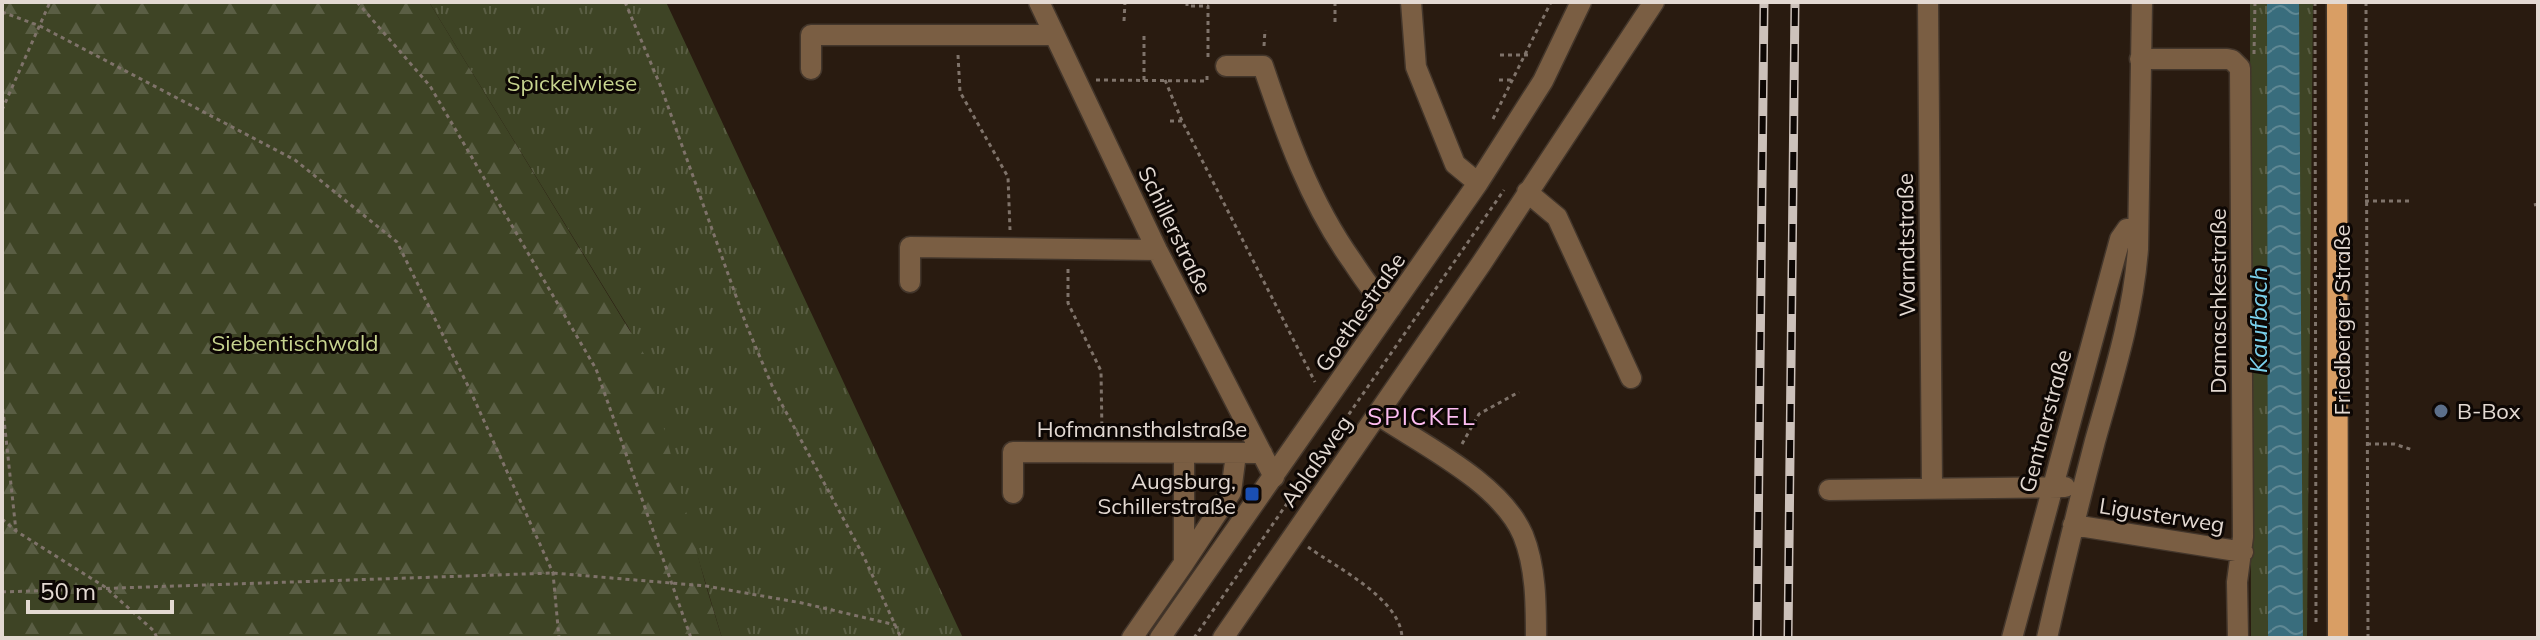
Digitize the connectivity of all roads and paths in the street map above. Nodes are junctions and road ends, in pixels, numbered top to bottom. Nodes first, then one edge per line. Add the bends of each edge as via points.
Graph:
1 (50, 2) edge
2 (357, 2) edge
3 (625, 2) edge
4 (1039, 2) edge
5 (1125, 2) edge
6 (1187, 2) edge
7 (1335, 2) edge
8 (1411, 2) edge
9 (1551, 2) edge
10 (1581, 2) edge
11 (1654, 2) edge
12 (1928, 2) edge
13 (2142, 2) edge
14 (2255, 2) edge
15 (2315, 2) edge
16 (2337, 2) edge
17 (2366, 2) edge
18 (2, 12) edge
19 (1124, 21) dead end
20 (40, 26) junction
21 (1335, 26) dead end
22 (1144, 33) dead end
23 (958, 35) junction
24 (1054, 35) junction
25 (1500, 55) dead end
26 (1527, 55) junction
27 (1556, 56) junction
28 (2140, 59) junction
29 (1216, 68) junction
30 (811, 69) dead end
31 (2241, 73) junction
32 (1074, 79) junction
33 (1144, 80) junction
34 (1165, 80) junction
35 (2, 110) edge
36 (1170, 121) dead end
37 (1182, 121) junction
38 (1487, 131) dead end
39 (1478, 183) junction
40 (1519, 186) junction
41 (2365, 201) junction
42 (2411, 201) dead end
43 (2138, 228) junction
44 (1010, 248) junction
45 (1068, 249) junction
46 (1157, 250) junction
47 (910, 282) dead end
48 (1391, 308) junction
49 (1631, 378) dead end
50 (1519, 392) dead end
51 (2, 401) edge
52 (1326, 403) junction
53 (1378, 415) junction
54 (2367, 444) junction
55 (2413, 450) dead end
56 (1102, 453) junction
57 (1184, 453) junction
58 (1262, 453) junction
59 (1236, 454) junction
60 (1451, 463) junction
61 (1274, 477) junction
62 (1932, 487) junction
63 (2052, 487) junction
64 (2083, 488) junction
65 (1829, 490) dead end
66 (1013, 493) dead end
67 (2, 519) edge
68 (2073, 525) junction
69 (16, 531) junction
70 (1292, 536) junction
71 (2243, 552) junction
72 (1184, 563) junction
73 (553, 573) junction
74 (673, 582) junction
75 (105, 587) junction
76 (2, 592) edge
77 (2316, 623) dead end
78 (896, 625) junction
79 (157, 638) edge
80 (559, 638) edge
81 (691, 638) edge
82 (901, 638) edge
83 (1132, 638) edge
84 (1160, 638) edge
85 (1194, 638) edge
86 (1223, 638) edge
87 (1402, 638) edge
88 (1536, 638) edge
89 (2012, 638) edge
90 (2047, 638) edge
91 (2238, 638) edge
92 (2338, 638) edge
93 (2368, 638) edge

1 - 20 path
2 - 74 path via 430,86 596,369
3 - 78 path via 773,388
4 - 24 street, Schillerstraße
5 - 19 path
6 - 29 path via 1208,6 1208,59
7 - 21 path
8 - 39 street via 1416,67 1455,164
9 - 26 path
10 - 27 street, Goethestraße
11 - 40 street, Ablaßweg via 1580,118
12 - 62 street, Warndtstraße
13 - 28 street
14 - 31 path via 2254,56
15 - 77 path, Friedberger Straße
16 - 92 main road, Friedberger Straße
17 - 41 path, Friedberger Straße
18 - 20 path
20 - 35 path
20 - 73 path via 295,160 397,242
22 - 33 path
23 - 24 street
23 - 30 street via 811,35
23 - 44 path via 958,89 1008,177
24 - 32 street, Schillerstraße
25 - 26 path
26 - 27 path
26 - 38 path
27 - 39 street, Goethestraße
28 - 31 street via 2227,59 2237,63
28 - 43 street
29 - 34 path via 1207,81
29 - 48 street via 1263,66 1316,203 1376,297
31 - 71 street, Damaschkestraße
32 - 33 path
32 - 46 street, Schillerstraße
33 - 34 path
34 - 37 path
36 - 37 path
37 - 52 path
39 - 48 street, Goethestraße
40 - 49 street via 1557,217
40 - 53 street, Ablaßweg
40 - 85 path
41 - 42 path
41 - 54 path, Friedberger Straße
43 - 63 street, Gentnerstraße via 2127,229 2120,239
43 - 64 street via 2128,319
44 - 45 street
44 - 47 street via 910,247
45 - 46 street
45 - 56 path via 1068,303 1101,371
46 - 58 street, Schillerstraße
48 - 52 street, Goethestraße
50 - 60 path via 1479,414
51 - 69 path
52 - 61 street, Goethestraße
53 - 60 street
53 - 70 street, Ablaßweg
54 - 55 path
54 - 93 path, Friedberger Straße
56 - 57 street, Hofmannsthalstraße
56 - 66 street, Hofmannsthalstraße via 1013,452
57 - 59 street, Hofmannsthalstraße
57 - 72 street
58 - 59 street, Hofmannsthalstraße
58 - 61 street, Schillerstraße
59 - 72 street via 1231,492
60 - 88 street via 1509,511 1522,532 1536,598
61 - 84 street, Goethestraße
62 - 63 street
62 - 65 street
63 - 64 street
63 - 89 street, Gentnerstraße
64 - 68 street
67 - 69 path
68 - 71 street, Ligusterweg
68 - 90 street
69 - 75 path
70 - 86 street, Ablaßweg
70 - 87 path via 1388,604
71 - 91 street, Damaschkestraße via 2237,582
72 - 83 street
73 - 74 path
73 - 75 path
73 - 80 path
74 - 78 path
74 - 81 path
75 - 76 path
75 - 79 path
78 - 82 path

